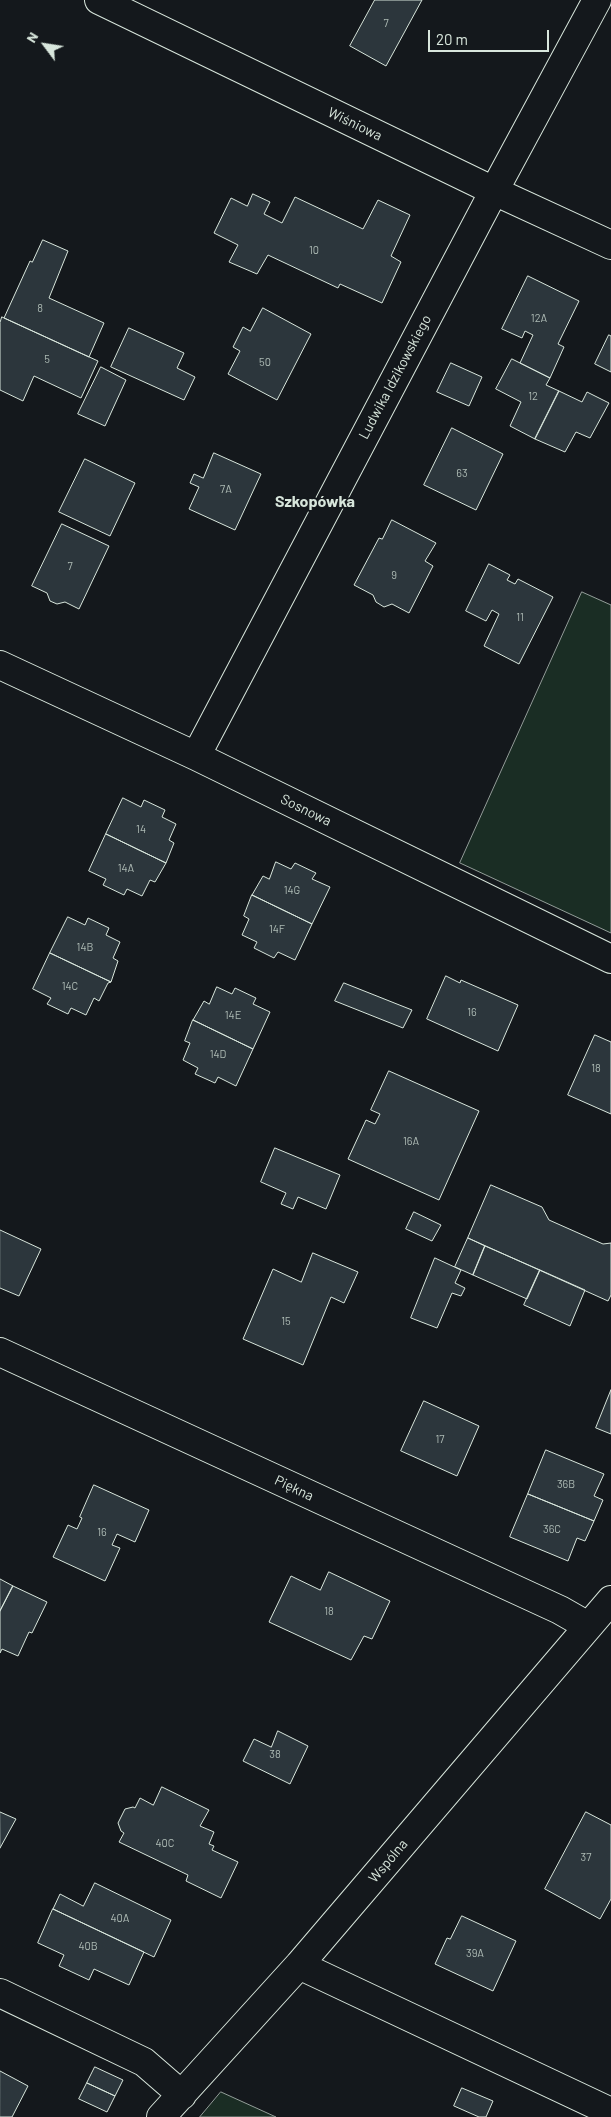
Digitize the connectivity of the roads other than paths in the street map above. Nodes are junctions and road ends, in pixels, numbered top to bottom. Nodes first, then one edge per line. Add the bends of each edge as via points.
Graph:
1 (100, 0) edge
2 (597, 0) edge
3 (494, 191) junction
4 (611, 245) edge
5 (0, 665) edge
6 (196, 756) junction
7 (611, 958) edge
8 (0, 1352) edge
9 (611, 1600) edge
10 (588, 1626) junction
11 (299, 1965) junction
12 (0, 1993) edge
13 (182, 2095) junction
14 (611, 2112) edge
15 (161, 2117) edge

1 - 3 street, Wiśniowa
2 - 3 street, Ludwika Idzikowskiego
3 - 4 street, Wiśniowa
3 - 6 street, Ludwika Idzikowskiego
5 - 6 street, Sosnowa
6 - 7 street, Sosnowa
8 - 10 street, Piękna via 560,1610
9 - 10 street, Wspólna
10 - 11 street, Wspólna
11 - 13 street, Wspólna
11 - 14 street
12 - 13 street via 144,2062
13 - 15 street, Wspólna

